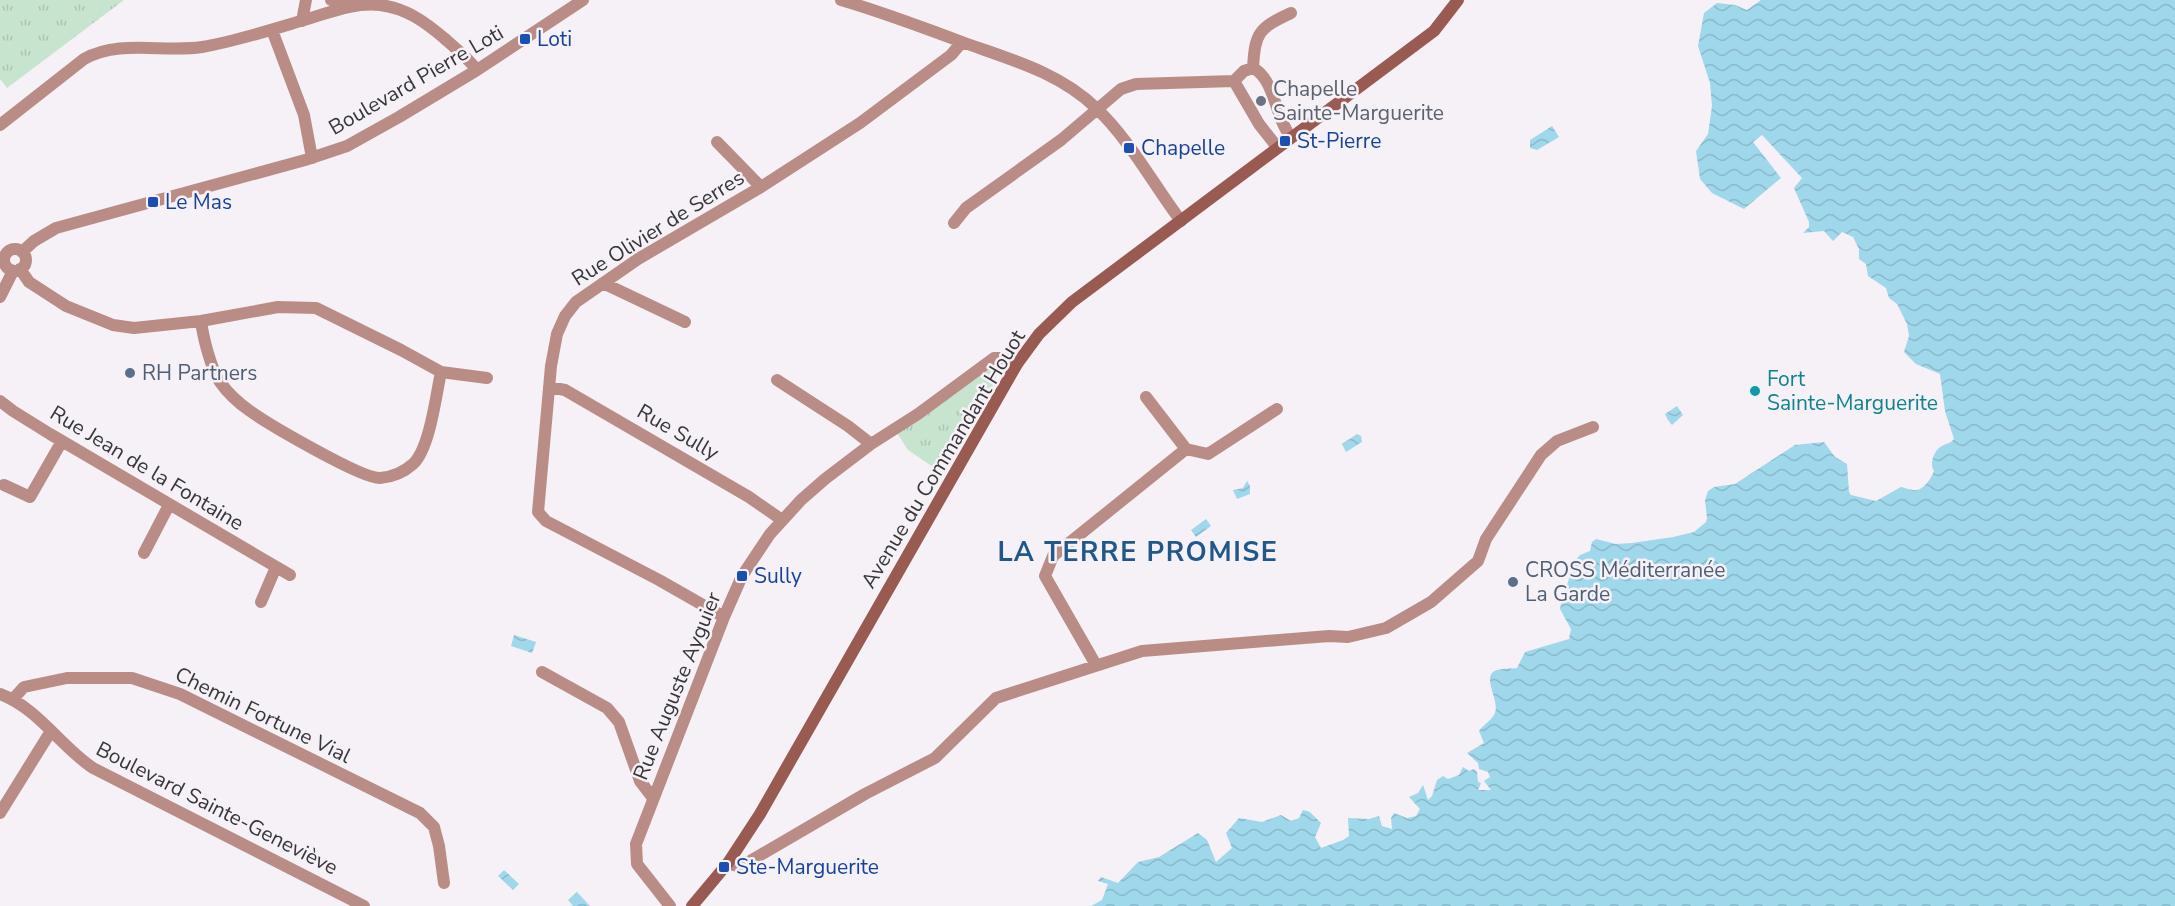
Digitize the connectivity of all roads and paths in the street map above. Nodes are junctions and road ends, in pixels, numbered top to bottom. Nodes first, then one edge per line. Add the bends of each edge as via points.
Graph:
1 (306, 0) edge
2 (331, 0) edge
3 (583, 0) edge
4 (841, 0) edge
5 (1458, 0) edge
6 (353, 6) junction
7 (1291, 13) dead end
8 (302, 21) junction
9 (272, 30) junction
10 (962, 42) junction
11 (1253, 68) junction
12 (477, 70) junction
13 (1234, 81) junction
14 (1097, 108) junction
15 (0, 125) edge
16 (1291, 137) junction
17 (717, 142) dead end
18 (1277, 147) junction
19 (312, 158) junction
20 (761, 187) junction
21 (1181, 221) junction
22 (954, 223) dead end
23 (22, 252) junction
24 (2, 256) edge
25 (16, 270) junction
26 (603, 283) junction
27 (0, 297) edge
28 (201, 321) junction
29 (685, 322) dead end
30 (1017, 364) junction
31 (441, 372) junction
32 (487, 378) dead end
33 (777, 380) dead end
34 (549, 387) junction
35 (1146, 398) dead end
36 (0, 400) edge
37 (1277, 410) dead end
38 (1593, 427) dead end
39 (62, 441) junction
40 (871, 444) junction
41 (1186, 449) junction
42 (4, 485) dead end
43 (169, 505) junction
44 (782, 520) junction
45 (144, 554) dead end
46 (276, 567) junction
47 (290, 575) dead end
48 (261, 602) dead end
49 (724, 617) junction
50 (1096, 664) junction
51 (542, 672) dead end
52 (0, 694) edge
53 (13, 699) junction
54 (51, 731) junction
55 (653, 798) junction
56 (0, 813) edge
57 (728, 862) junction
58 (444, 883) dead end
59 (364, 906) edge
60 (670, 906) edge
61 (692, 906) edge

1 - 8 street
2 - 6 street
3 - 12 street, Boulevard Pierre Loti
4 - 10 street
5 - 16 main road, Avenue du Commandant Houot via 1434,31
6 - 8 street
6 - 12 street via 397,8 418,17
7 - 11 street via 1262,30 1254,48
8 - 9 street
9 - 15 street via 199,47 120,48 94,53
9 - 19 street via 304,115
10 - 14 street via 1061,80
10 - 20 street, Rue Olivier de Serres via 951,55 860,123
11 - 13 street
11 - 16 street via 1265,78
12 - 19 street, Boulevard Pierre Loti via 347,146
13 - 14 street via 1128,85
13 - 18 street via 1258,124
14 - 21 street
14 - 22 street via 1061,140 966,208
16 - 18 main road, Avenue du Commandant Houot
17 - 20 street
18 - 21 main road, Avenue du Commandant Houot
19 - 23 street, Boulevard Pierre Loti via 66,225 45,234
20 - 26 street, Rue Olivier de Serres
21 - 30 main road, Avenue du Commandant Houot via 1072,302 1039,334
23 - 24 street via 14,249
23 - 25 street via 26,261
24 - 25 street via 6,266
25 - 27 street
25 - 28 street via 66,306 113,325 134,328
26 - 29 street
26 - 34 street, Rue Olivier de Serres via 576,302 565,316 557,334
28 - 31 street via 278,307 316,308
28 - 31 street via 219,381 248,410 305,444 378,478 399,474 415,462 429,433
30 - 40 street, Rue Auguste Ayguier via 994,358
30 - 57 main road, Avenue du Commandant Houot via 780,779
31 - 32 street
33 - 40 street
34 - 44 street, Rue Sully via 566,390 740,491
34 - 49 street, Rue Olivier de Serres via 538,512 546,521
35 - 41 street
36 - 39 street, Rue Jean de la Fontaine
37 - 41 street via 1208,454
38 - 50 street via 1557,441 1541,454 1486,538 1478,561 1431,602 1386,628 1348,637 1142,651
39 - 42 street via 30,497
39 - 43 street, Rue Jean de la Fontaine
40 - 44 street, Rue Auguste Ayguier via 825,479
41 - 50 street via 1053,556 1045,576
43 - 45 street
43 - 46 street, Rue Jean de la Fontaine
44 - 49 street, Rue Auguste Ayguier via 742,576
46 - 47 street, Rue Jean de la Fontaine
46 - 48 street
49 - 55 street, Rue Auguste Ayguier
50 - 57 street via 996,698 935,758 740,867
51 - 55 street via 607,708 619,722 640,781
52 - 53 street, Boulevard Sainte-Geneviève
53 - 54 street, Boulevard Sainte-Geneviève
53 - 58 street, Chemin Fortune Vial via 24,687 67,678 132,678 180,694 420,813 434,827
54 - 56 street
54 - 59 street, Boulevard Sainte-Geneviève via 76,757 116,782
55 - 60 street, Rue Auguste Ayguier via 635,855 637,864
57 - 61 main road, Avenue du Commandant Houot

